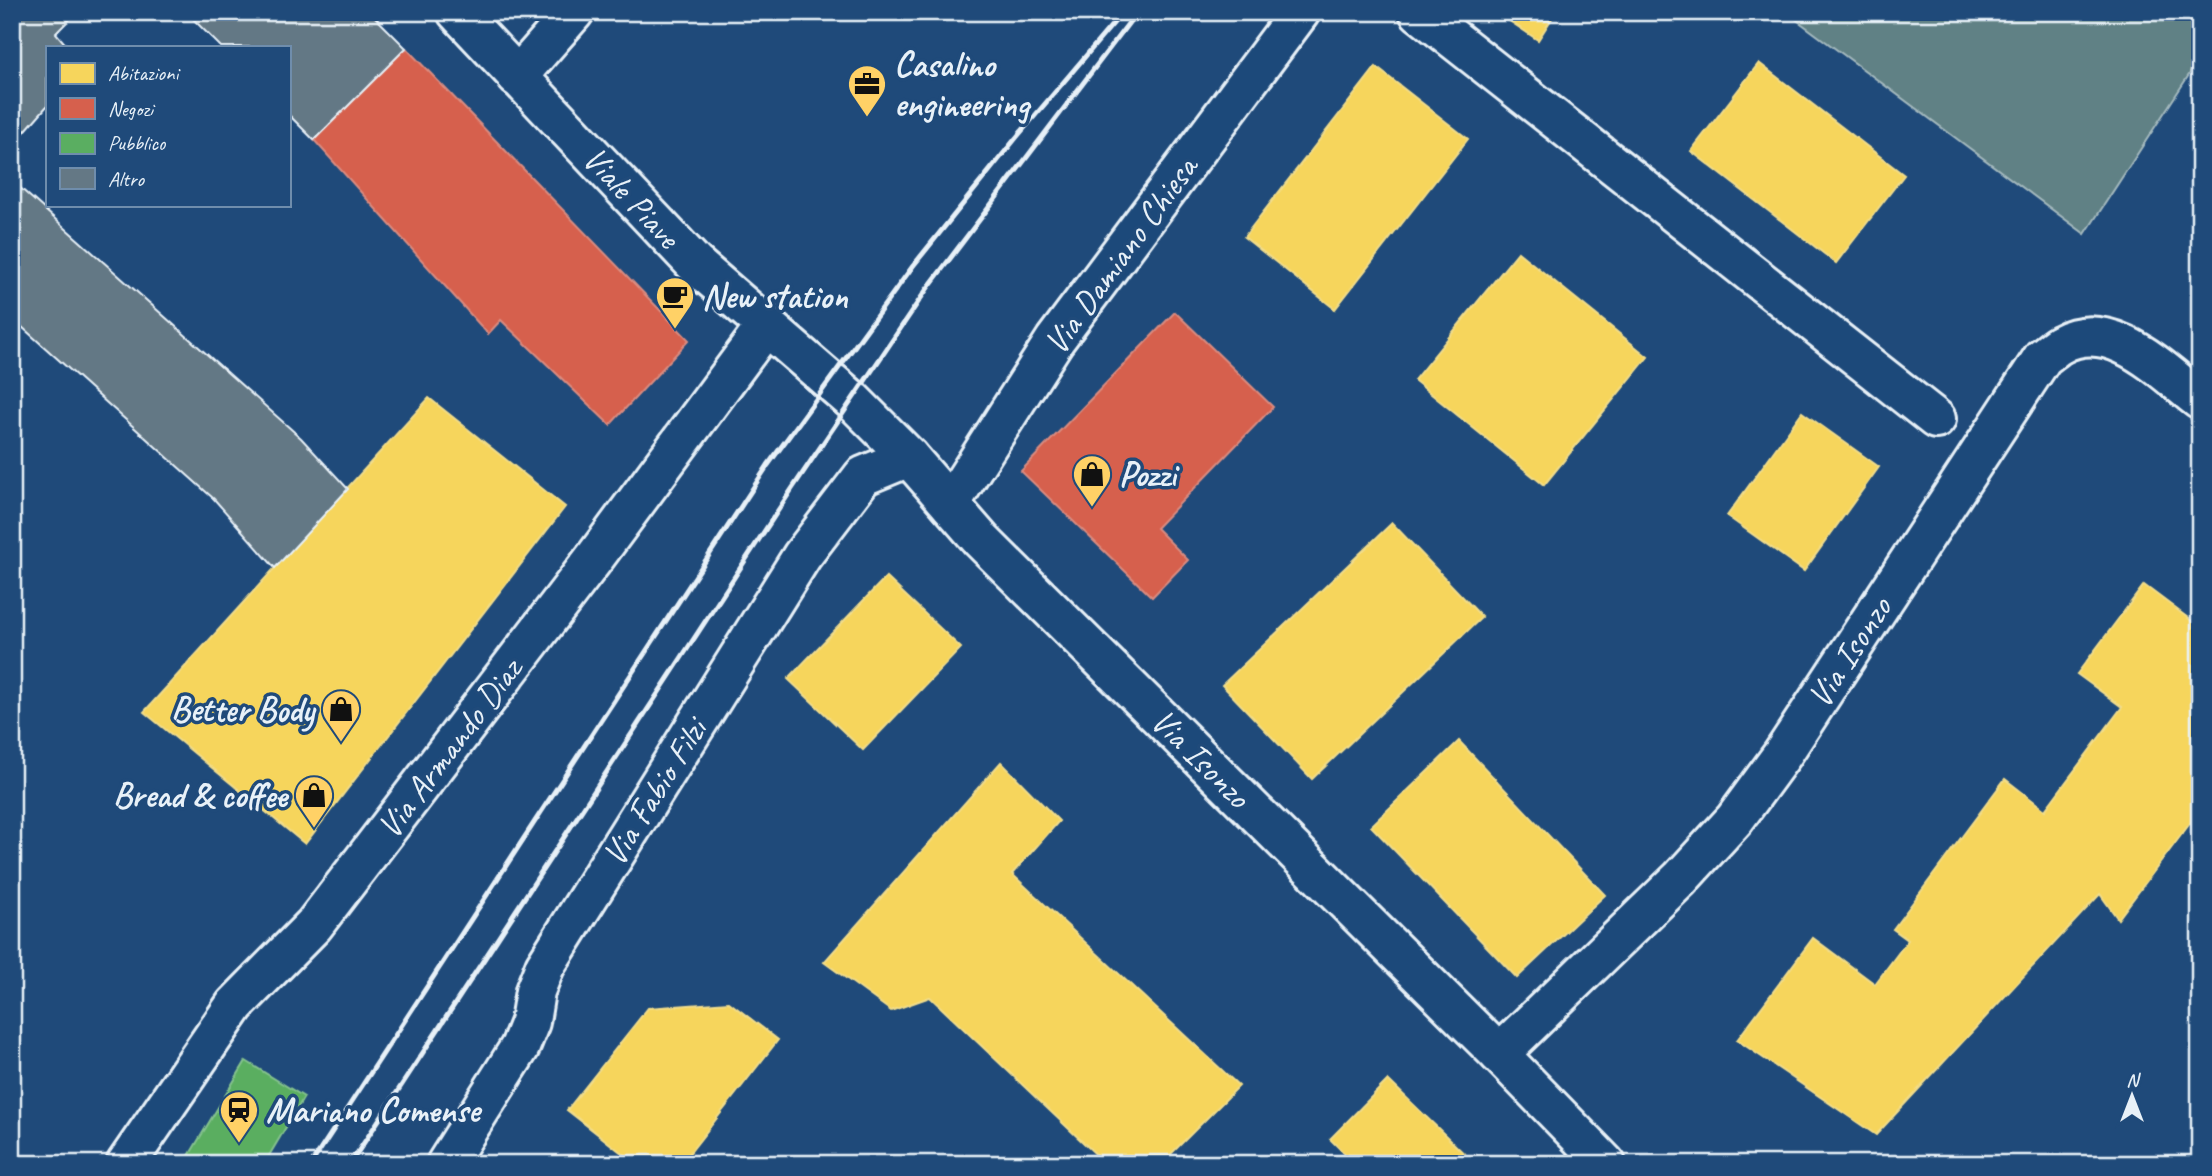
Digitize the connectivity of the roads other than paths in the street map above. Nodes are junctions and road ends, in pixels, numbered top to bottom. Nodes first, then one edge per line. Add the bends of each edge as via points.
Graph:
1 (457, 12) edge
2 (574, 12) edge
3 (1300, 12) edge
4 (1419, 12) edge
5 (517, 77) junction
6 (766, 326) junction
7 (2200, 400) edge
8 (1936, 419) dead end
9 (909, 457) junction
10 (950, 504) junction
11 (1499, 1054) junction
12 (125, 1164) edge
13 (446, 1164) edge
14 (1606, 1164) edge

1 - 5 street, Viale Piave
2 - 5 street
3 - 10 street, Via Damiano Chiesa via 1055,340
4 - 8 street
5 - 6 street, Viale Piave via 695,264
6 - 9 street, Viale Piave via 852,400
6 - 12 street, Via Armando Diaz via 314,925 235,1005
7 - 11 street, Via Isonzo via 2135,351 2100,336 2079,337 2043,357 1782,755 1735,819 1680,879
9 - 10 street, Via Isonzo
9 - 13 street, Via Fabio Filzi via 863,476 802,556 545,966 520,1047
10 - 11 street, Via Isonzo
11 - 14 street, Via Isonzo

